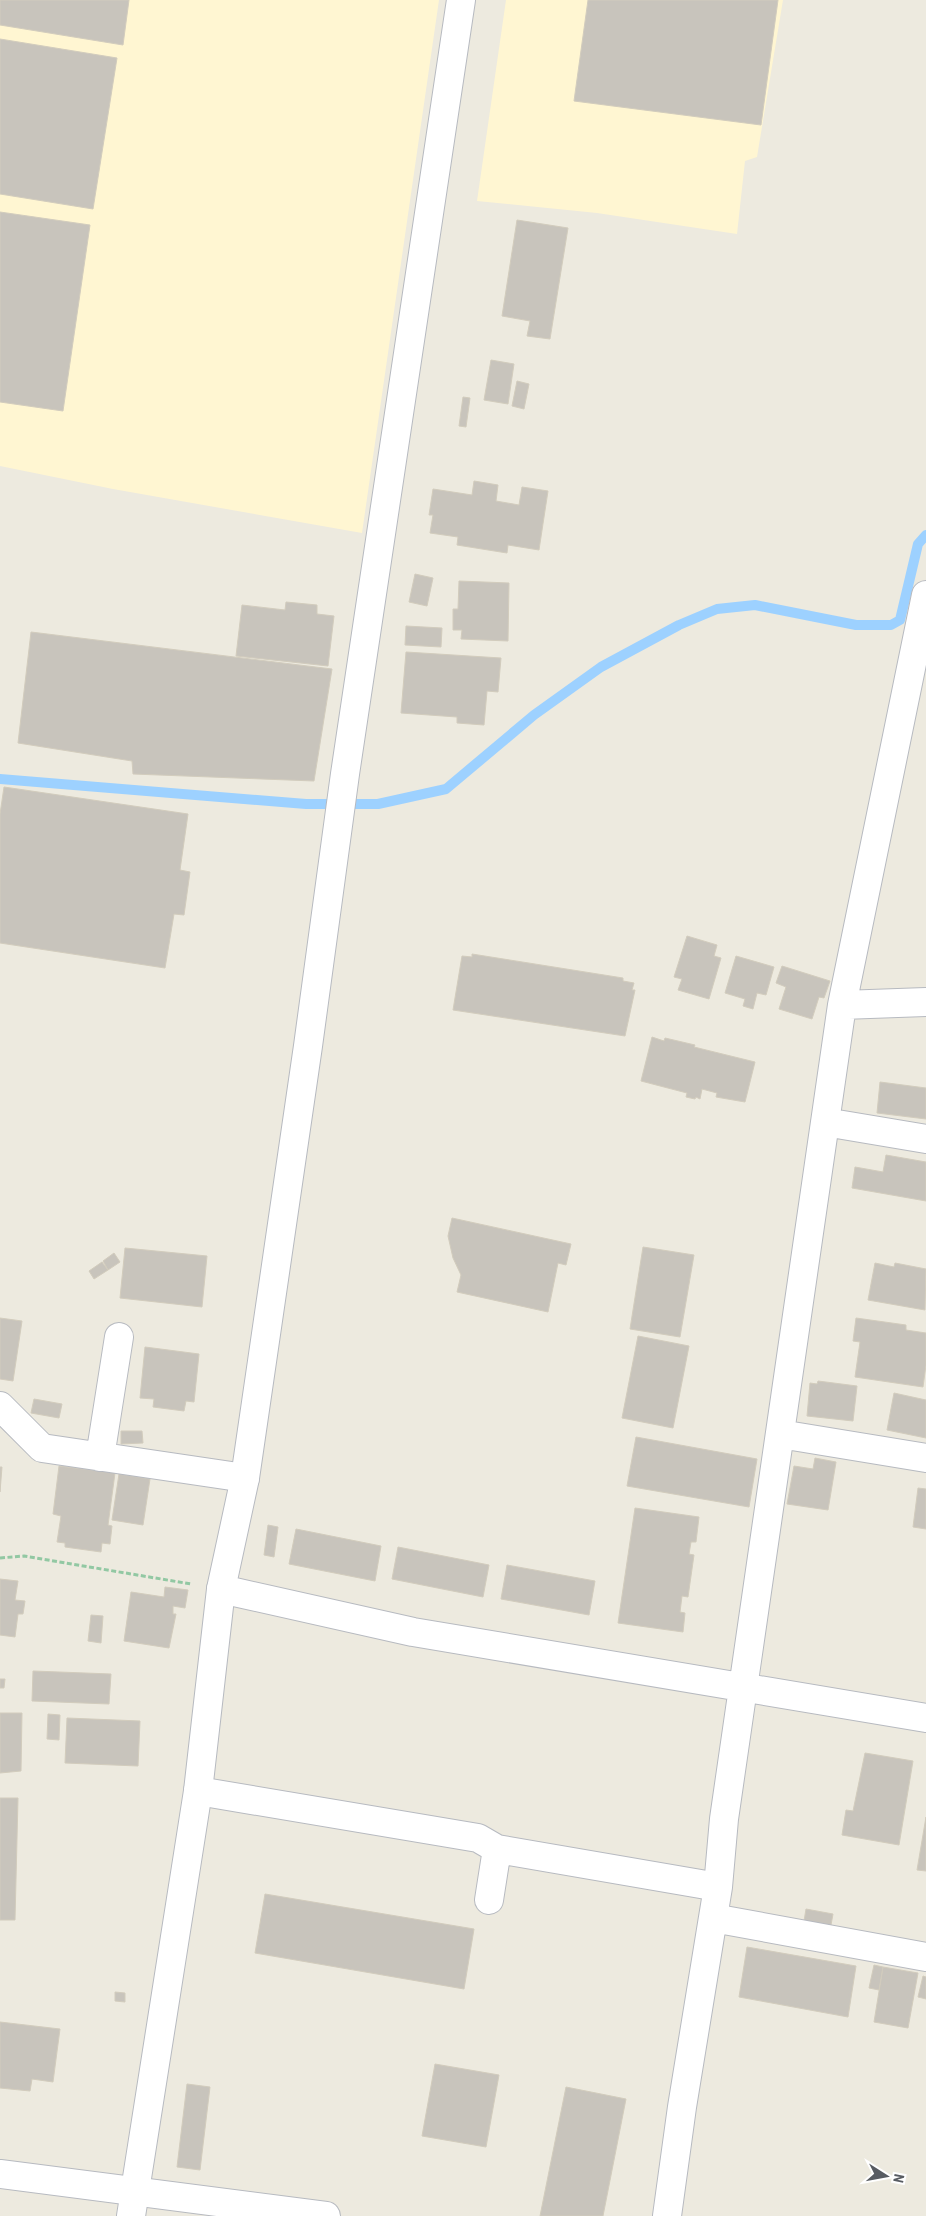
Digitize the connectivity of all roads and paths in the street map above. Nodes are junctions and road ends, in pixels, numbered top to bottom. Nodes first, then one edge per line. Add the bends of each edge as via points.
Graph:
1 (460, 0) edge
2 (926, 595) edge
3 (926, 1002) edge
4 (842, 1005) junction
5 (825, 1122) junction
6 (926, 1139) edge
7 (120, 1338) dead end
8 (0, 1406) edge
9 (780, 1434) junction
10 (100, 1457) junction
11 (926, 1458) edge
12 (245, 1478) junction
13 (0, 1558) edge
14 (221, 1589) junction
15 (744, 1687) junction
16 (926, 1718) edge
17 (198, 1791) junction
18 (497, 1849) junction
19 (718, 1887) junction
20 (489, 1900) dead end
21 (713, 1918) junction
22 (926, 1957) edge
23 (0, 2174) edge
24 (133, 2204) edge
25 (326, 2216) edge
26 (667, 2216) edge

1 - 12 street
2 - 4 street
3 - 4 street
4 - 5 street
5 - 6 street
5 - 9 street
7 - 10 street
8 - 10 street via 42,1448
9 - 11 street
9 - 15 street
10 - 12 street
12 - 14 street
13 - 14 path via 24,1556
14 - 15 street via 413,1632
14 - 17 street
15 - 16 street
15 - 19 street via 724,1819
17 - 18 street via 478,1838
17 - 24 street
18 - 19 street
18 - 20 street
19 - 21 street
21 - 22 street
21 - 26 street
23 - 24 street
24 - 25 street

